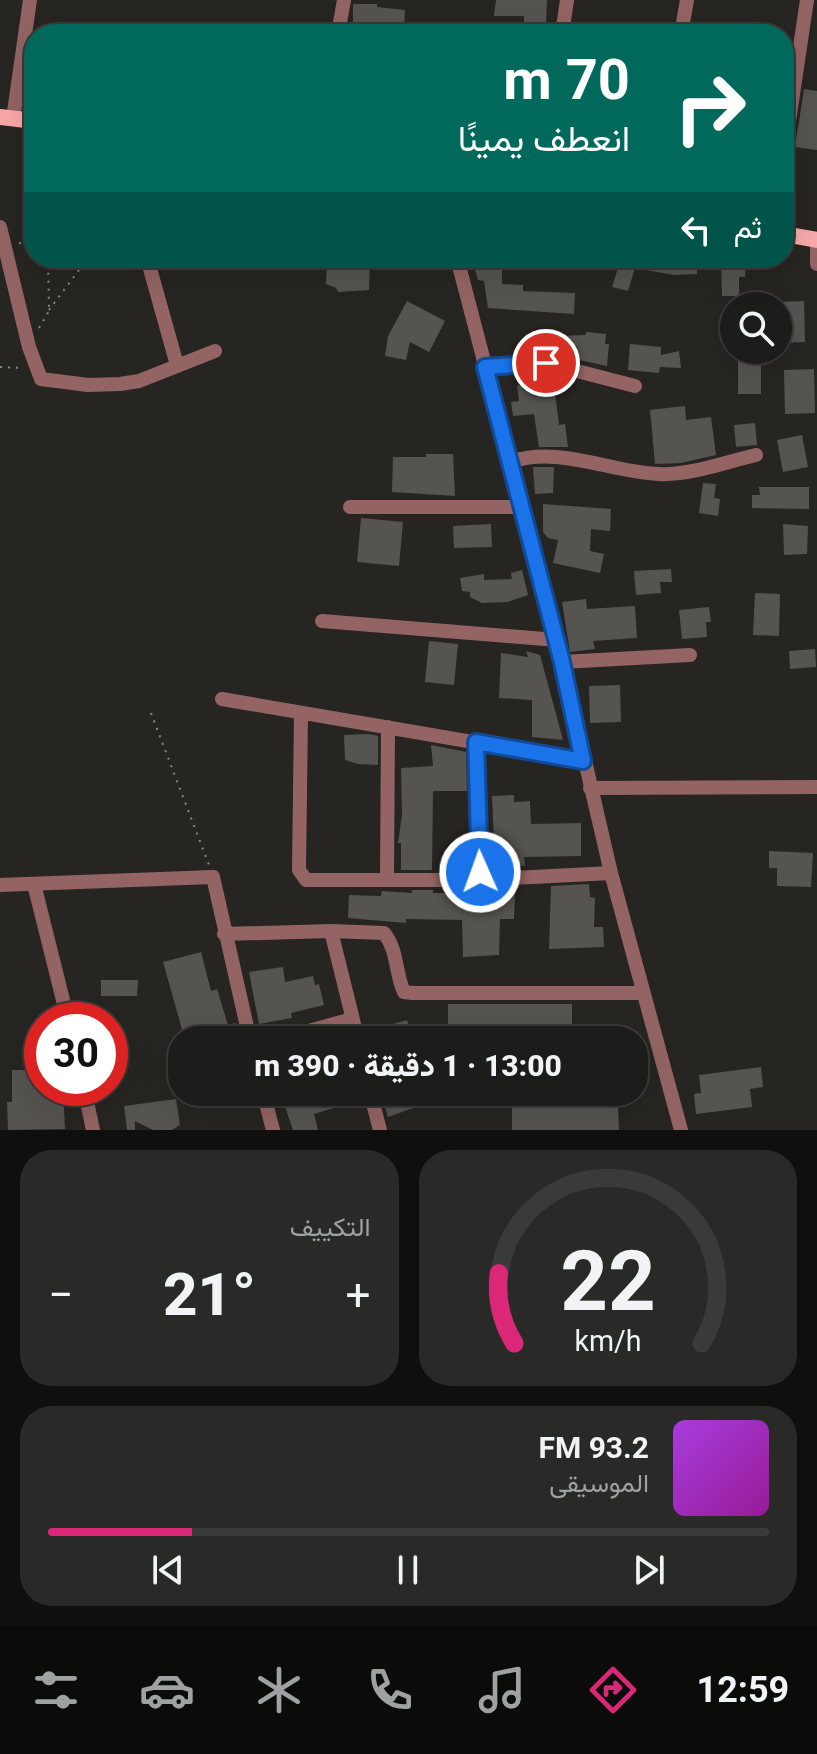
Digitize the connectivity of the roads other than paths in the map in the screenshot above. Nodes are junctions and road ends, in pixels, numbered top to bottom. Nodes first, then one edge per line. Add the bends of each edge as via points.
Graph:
1 (30, 0) edge
2 (344, 0) edge
3 (567, 0) edge
4 (687, 0) edge
5 (807, 0) edge
6 (25, 24) edge
7 (340, 24) edge
8 (563, 24) edge
9 (683, 24) edge
10 (24, 30) edge
11 (794, 88) edge
12 (6, 118) edge
13 (2, 234) edge
14 (794, 236) edge
15 (817, 240) edge
16 (817, 264) edge
17 (150, 268) edge
18 (460, 268) edge
19 (215, 351) dead end
20 (177, 365) junction
21 (485, 367) junction
22 (635, 386) dead end
23 (756, 455) dead end
24 (510, 462) junction
25 (350, 507) dead end
26 (522, 507) junction
27 (322, 621) dead end
28 (557, 640) junction
29 (690, 655) dead end
30 (562, 662) junction
31 (222, 699) dead end
32 (301, 713) junction
33 (388, 727) junction
34 (476, 742) junction
35 (583, 761) junction
36 (817, 787) edge
37 (590, 788) junction
38 (611, 873) junction
39 (387, 879) junction
40 (476, 880) junction
41 (34, 884) junction
42 (0, 885) edge
43 (331, 931) junction
44 (224, 934) junction
45 (644, 993) junction
46 (64, 1002) edge
47 (352, 1019) junction
48 (247, 1026) edge
49 (327, 1026) edge
50 (354, 1026) edge
51 (88, 1106) edge
52 (267, 1106) edge
53 (374, 1106) edge
54 (93, 1130) edge
55 (273, 1130) edge
56 (380, 1130) edge
57 (681, 1130) edge

1 - 6 street
2 - 7 street
3 - 8 street
4 - 9 street
5 - 11 street
10 - 12 street
13 - 20 street via 41,379 104,385 139,381
14 - 15 main road
15 - 16 street
17 - 20 street
18 - 21 street
19 - 20 street
21 - 22 street via 546,363
21 - 24 street
23 - 24 street via 666,474 550,456
24 - 26 street
25 - 26 street
26 - 28 street
27 - 28 street
28 - 30 street
29 - 30 street
30 - 35 street
31 - 32 street
32 - 33 street
32 - 39 street via 299,870 306,880
33 - 34 street
33 - 39 street
34 - 35 street
34 - 40 street
35 - 37 street
36 - 37 street
37 - 38 street
38 - 40 street
38 - 45 street
39 - 40 street
41 - 42 street
41 - 44 street via 213,877
41 - 46 street
43 - 44 street
43 - 45 street via 384,933 404,992
43 - 47 street
44 - 48 street
45 - 57 street
47 - 49 street
47 - 50 street
51 - 54 street
52 - 55 street
53 - 56 street

